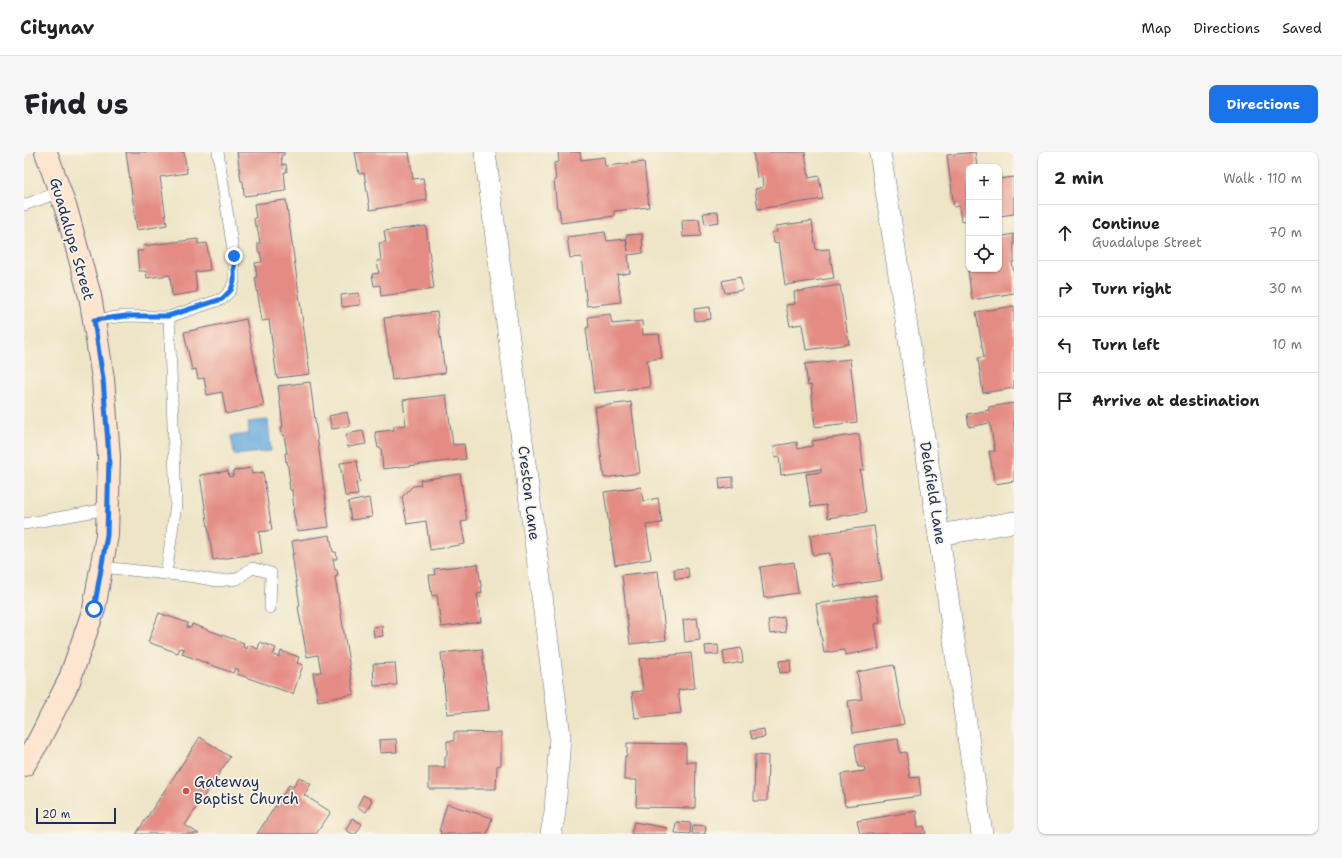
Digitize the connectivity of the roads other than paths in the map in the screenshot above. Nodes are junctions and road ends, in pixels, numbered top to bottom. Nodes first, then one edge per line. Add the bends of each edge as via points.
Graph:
1 (46, 152) edge
2 (218, 152) edge
3 (485, 152) edge
4 (880, 152) edge
5 (60, 192) junction
6 (24, 204) edge
7 (168, 316) junction
8 (94, 320) junction
9 (108, 509) junction
10 (1014, 522) edge
11 (24, 524) edge
12 (939, 535) junction
13 (101, 567) junction
14 (166, 574) junction
15 (270, 608) dead end
16 (24, 765) edge
17 (551, 834) edge
18 (982, 834) edge

1 - 5 street, Guadalupe Street
2 - 7 lane via 234,256 234,281 231,290 222,299
3 - 17 street, Creston Lane via 560,736
4 - 12 street, Delafield Lane
5 - 6 lane
5 - 8 street, Guadalupe Street via 90,296
7 - 8 lane via 126,316
7 - 14 lane via 176,504
8 - 9 street, Guadalupe Street via 109,457
9 - 11 lane
9 - 13 street, Guadalupe Street via 107,535
10 - 12 street
12 - 18 street, Delafield Lane
13 - 14 lane
13 - 16 street, Guadalupe Street via 94,609 69,681
14 - 15 lane via 217,581 237,579 252,568 271,573

